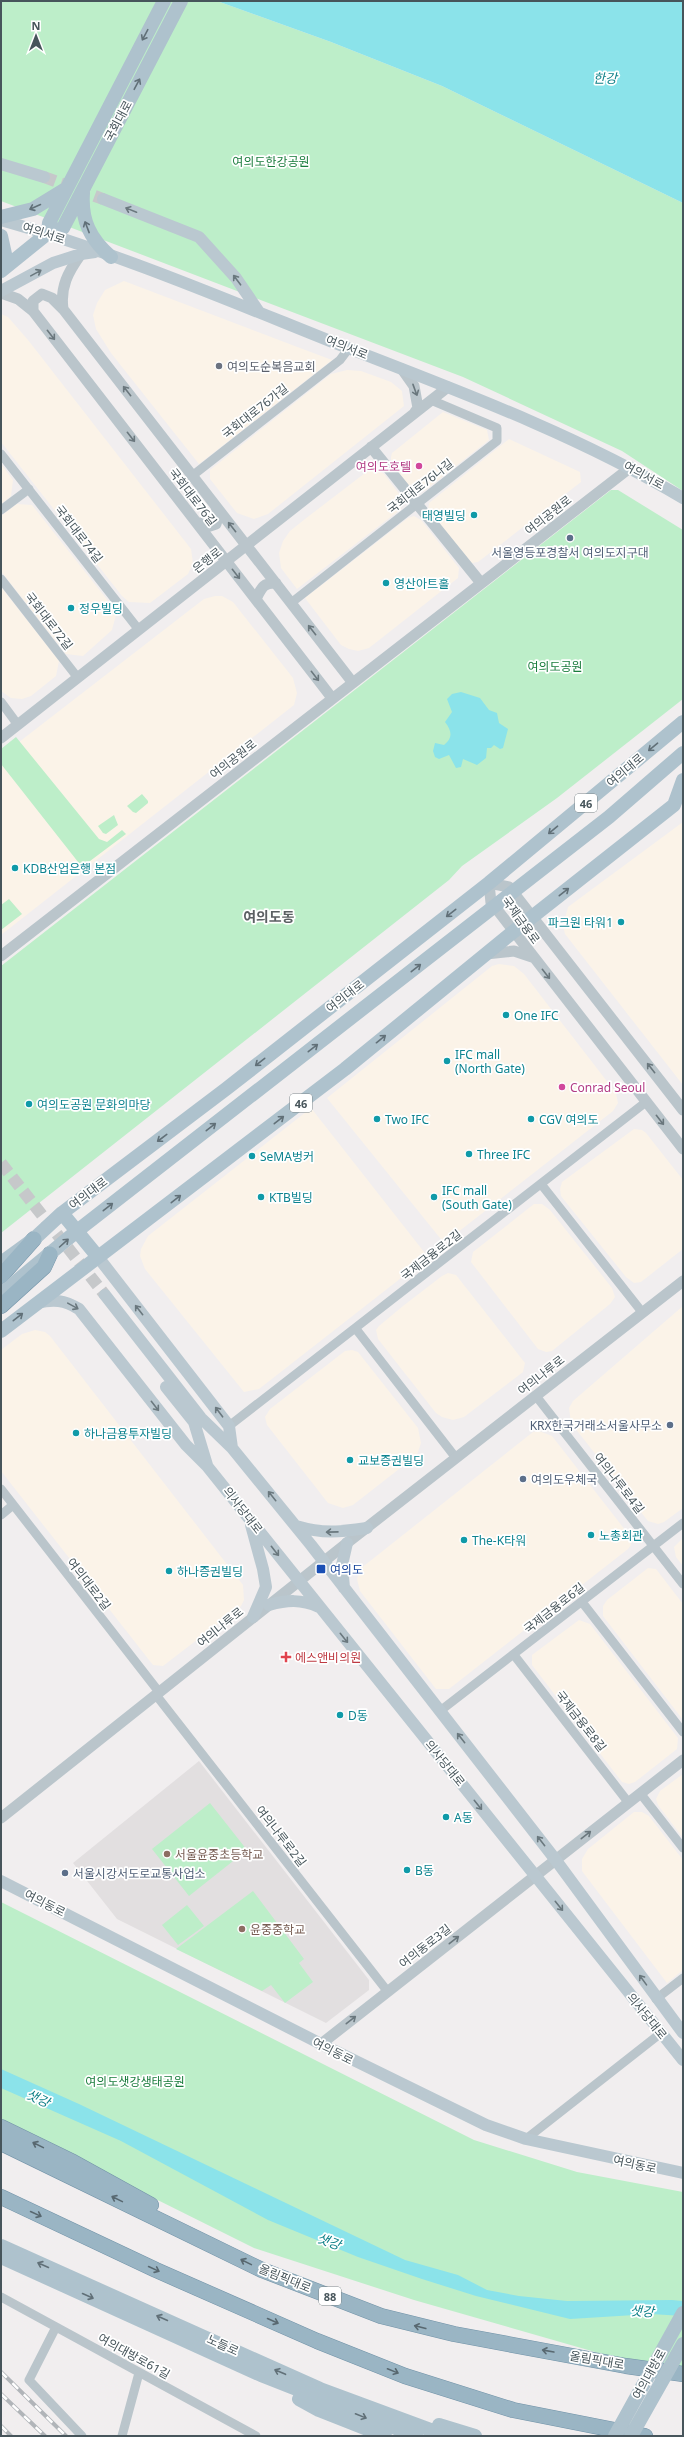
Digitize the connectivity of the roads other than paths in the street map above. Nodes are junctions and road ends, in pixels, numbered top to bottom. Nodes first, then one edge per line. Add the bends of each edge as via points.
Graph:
1 (164, 1) edge
2 (181, 1) edge
3 (1, 164) edge
4 (44, 177) tunnel mouth
5 (66, 188) junction
6 (83, 188) junction
7 (103, 199) tunnel mouth
8 (1, 219) edge
9 (48, 233) junction
10 (1, 236) edge
11 (97, 252) junction
12 (81, 254) junction
13 (111, 257) junction
14 (1, 270) edge
15 (1, 292) edge
16 (63, 309) junction
17 (33, 311) junction
18 (259, 312) junction
19 (349, 348) junction
20 (402, 369) junction
21 (448, 387) junction
22 (431, 400) junction
23 (415, 412) junction
24 (371, 447) junction
25 (1, 454) edge
26 (631, 467) junction
27 (192, 476) junction
28 (29, 489) junction
29 (683, 498) edge
30 (215, 504) junction
31 (417, 504) junction
32 (1, 510) edge
33 (196, 522) junction
34 (246, 545) junction
35 (226, 561) junction
36 (1, 579) edge
37 (276, 583) junction
38 (481, 583) junction
39 (256, 599) junction
40 (291, 603) junction
41 (139, 630) junction
42 (78, 678) junction
43 (353, 683) junction
44 (332, 698) junction
45 (1, 702) edge
46 (683, 722) edge
47 (18, 725) junction
48 (1, 738) edge
49 (683, 753) edge
50 (683, 780) edge
51 (679, 801) edge
52 (489, 884) junction
53 (513, 893) junction
54 (495, 907) junction
55 (533, 916) junction
56 (513, 932) junction
57 (486, 954) junction
58 (1, 956) edge
59 (532, 957) junction
60 (646, 1102) junction
61 (683, 1110) edge
62 (683, 1149) edge
63 (541, 1184) junction
64 (62, 1213) junction
65 (77, 1231) junction
66 (34, 1239) junction
67 (50, 1254) junction
68 (98, 1256) junction
69 (1, 1263) edge
70 (1, 1276) edge
71 (683, 1281) edge
72 (1, 1294) edge
73 (36, 1304) junction
74 (1, 1306) edge
75 (642, 1312) junction
76 (356, 1329) junction
77 (1, 1331) edge
78 (536, 1396) junction
79 (229, 1426) junction
80 (232, 1448) junction
81 (456, 1458) junction
82 (207, 1466) junction
83 (1, 1489) edge
84 (13, 1505) junction
85 (1, 1515) edge
86 (249, 1518) junction
87 (683, 1523) edge
88 (296, 1526) junction
89 (367, 1528) junction
90 (347, 1543) junction
91 (653, 1546) junction
92 (324, 1562) junction
93 (299, 1582) junction
94 (683, 1584) edge
95 (344, 1589) junction
96 (582, 1602) junction
97 (269, 1605) junction
98 (320, 1608) junction
99 (253, 1617) junction
100 (514, 1655) junction
101 (158, 1694) junction
102 (440, 1711) junction
103 (683, 1732) edge
104 (683, 1760) edge
105 (640, 1793) junction
106 (628, 1802) junction
107 (1, 1818) edge
108 (683, 1848) edge
109 (555, 1859) junction
110 (535, 1876) junction
111 (1, 1881) edge
112 (683, 1978) edge
113 (388, 1992) junction
114 (656, 1999) junction
115 (661, 2032) junction
116 (683, 2033) edge
117 (321, 2044) junction
118 (683, 2060) edge
119 (1, 2127) edge
120 (526, 2139) junction
121 (1, 2143) edge
122 (683, 2173) edge
123 (1, 2197) edge
124 (1, 2246) edge
125 (228, 2253) junction
126 (1, 2257) edge
127 (1, 2297) edge
128 (683, 2313) edge
129 (56, 2327) junction
130 (683, 2344) edge
131 (139, 2373) junction
132 (683, 2374) edge
133 (261, 2375) junction
134 (320, 2389) junction
135 (644, 2413) junction
136 (82, 2436) edge
137 (122, 2436) edge
138 (256, 2436) edge
139 (385, 2436) edge
140 (416, 2436) edge
141 (448, 2436) edge
142 (475, 2436) edge
143 (615, 2436) edge
144 (631, 2436) edge
145 (638, 2436) edge
146 (645, 2436) edge

1 -> 5 main road, 국회대로
6 -> 2 main road, 국회대로
3 - 4 main road
5 -> 8 main road via 33,209
5 - 9 main road, 국회대로 via 48,223
6 - 9 main road, 국회대로 via 63,228
13 -> 6 main road via 96,243 87,227 82,208
18 -> 7 main road via 236,278 199,237
8 - 9 main road, 여의서로
9 - 11 main road, 여의서로
9 - 14 main road, 국회대로
10 - 14 main road via 4,254
11 - 12 main road
11 - 13 main road, 여의서로
15 -> 12 main road via 53,263
12 - 16 street via 67,274 63,285
13 - 18 main road, 여의서로
15 - 17 street, 국회대로76길 via 18,299
16 - 17 street, 국회대로76길 via 52,298 42,294 33,301
27 -> 16 street, 국회대로76길
17 -> 33 street, 국회대로76길
18 - 19 main road, 여의서로
19 - 20 main road, 여의서로
19 - 27 street, 국회대로76가길 via 340,360
20 - 21 main road, 여의서로
20 -> 23 street via 416,392 418,408
21 - 22 street, 은행로
21 - 26 main road, 여의서로
22 - 23 street, 은행로
22 - 31 street, 국회대로76나길 via 497,428 497,441
23 - 24 street, 은행로
24 - 31 street
24 - 34 street, 은행로
25 - 28 street, 국회대로74길
26 - 29 main road, 여의서로
26 - 38 street, 여의공원로
27 - 30 street, 국회대로76길
28 - 32 street
28 - 41 street, 국회대로74길
30 - 33 street via 219,513 216,524 210,526
34 -> 30 street, 국회대로76길
31 - 38 street
31 - 40 street, 국회대로76나길
33 - 35 street, 국회대로76길
34 - 35 street, 은행로
34 - 37 street, 국회대로76길
35 -> 39 street, 국회대로76길
35 - 41 street, 은행로
36 - 42 street, 국회대로72길
37 - 39 street via 262,586
37 - 40 street, 국회대로76길
38 - 43 street, 여의공원로
39 -> 44 street, 국회대로76길
43 -> 40 street, 국회대로76길
41 - 42 street, 은행로
42 - 47 street, 은행로
43 - 44 street, 여의공원로
44 - 58 street, 여의공원로
45 - 47 street
46 -> 52 main road, 여의대로 / 46
47 - 48 street, 은행로
49 - 53 main road, 여의대로 via 609,817
50 - 51 main road, 46
55 -> 51 main road, 46
52 - 53 street, 국제금융로 via 508,887
52 - 54 street, 국제금융로
52 -> 64 main road, 여의대로 / 46
53 - 54 main road, 여의대로
53 - 55 street, 국제금융로
54 - 56 street, 국제금융로
65 -> 54 main road, 여의대로
55 - 56 main road, 46
61 -> 55 street, 국제금융로
56 - 57 main road, 46
56 - 59 street, 국제금융로
57 - 59 street via 514,951
68 -> 57 main road, 46 via 146,1223 345,1069
59 -> 60 street, 국제금융로
60 -> 62 street, 국제금융로
60 - 63 street, 국제금융로2길
63 - 75 street
63 - 76 street, 국제금융로2길
64 - 65 main road
64 - 66 main road, 여의대로 / 46
67 -> 65 main road, 여의대로
65 - 68 main road
66 - 69 main road, 여의대로 / 46
66 - 70 highway
67 - 72 main road, 여의대로
67 - 74 highway via 44,1267
68 - 73 main road, 46
79 -> 68 main road
71 - 75 street, 여의나루로
77 -> 73 main road, 46
73 -> 82 main road, 의사당대로 via 59,1301 79,1309 186,1445
75 - 78 street, 여의나루로
76 - 79 street, 국제금융로2길
76 - 81 street
78 - 81 street, 여의나루로
78 - 91 street, 여의나루로4길
79 - 80 main road
80 - 82 main road, 의사당대로 via 201,1418 102,1297 194,1422
88 -> 80 main road, 의사당대로
81 - 89 street, 여의나루로
82 - 86 main road, 의사당대로
83 - 84 street, 여의대로2길
84 - 85 street
84 - 101 street, 여의대로2길
86 -> 93 main road, 의사당대로
86 - 99 main road via 266,1587
87 - 91 street, 국제금융로6길
89 -> 88 main road via 316,1532
88 - 92 main road, 의사당대로
89 - 90 street, 여의나루로
90 - 92 street, 여의나루로
90 - 95 main road via 342,1565
91 - 94 street, 여의나루로4길
91 - 96 street, 국제금융로6길
92 - 93 street, 여의나루로
92 - 95 main road, 의사당대로
93 - 97 street, 여의나루로
93 - 98 main road, 의사당대로
95 - 102 main road, 의사당대로
96 - 100 street, 국제금융로6길
96 - 103 street
97 - 98 main road via 296,1600
97 - 99 street, 여의나루로
98 -> 110 main road, 의사당대로
99 - 101 street, 여의나루로
100 - 102 street, 국제금융로6길
100 - 106 street, 국제금융로8길
101 - 107 street, 여의나루로
101 - 113 street, 여의나루로2길
109 -> 102 main road, 의사당대로
104 - 105 street
105 - 106 street
105 - 108 street
109 -> 106 street
109 - 110 street, 여의동로3길
114 -> 109 main road, 의사당대로
113 -> 110 street, 여의동로3길
110 -> 115 main road, 의사당대로
111 - 117 main road, 여의동로
112 - 114 street
117 -> 113 street, 여의동로3길
114 - 116 main road, 의사당대로
115 - 118 main road, 의사당대로
115 - 120 street
117 - 120 main road, 여의동로 via 444,2106
125 -> 119 highway via 203,2234 80,2166
120 - 122 main road, 여의동로
125 -> 121 highway, 올림픽대로 / 88
123 -> 146 highway via 170,2276 405,2376 513,2410
134 -> 124 main road, 노들로
132 -> 125 highway, 올림픽대로 / 88 via 626,2366 422,2327 381,2316 262,2270
126 -> 133 main road, 노들로
127 - 129 street, 여의대방로61길
128 - 143 main road, 여의대방로, bridge
129 - 131 street, 여의대방로61길
129 - 136 street via 29,2380
130 - 135 main road, 여의대방로, bridge
131 - 137 street
131 - 138 street, 여의대방로61길
133 - 139 main road via 279,2389 319,2410
133 -> 140 main road, 노들로
134 - 141 main road, 노들로
134 - 142 main road via 381,2404
135 - 144 main road, 여의대방로, bridge
135 - 145 main road, bridge

